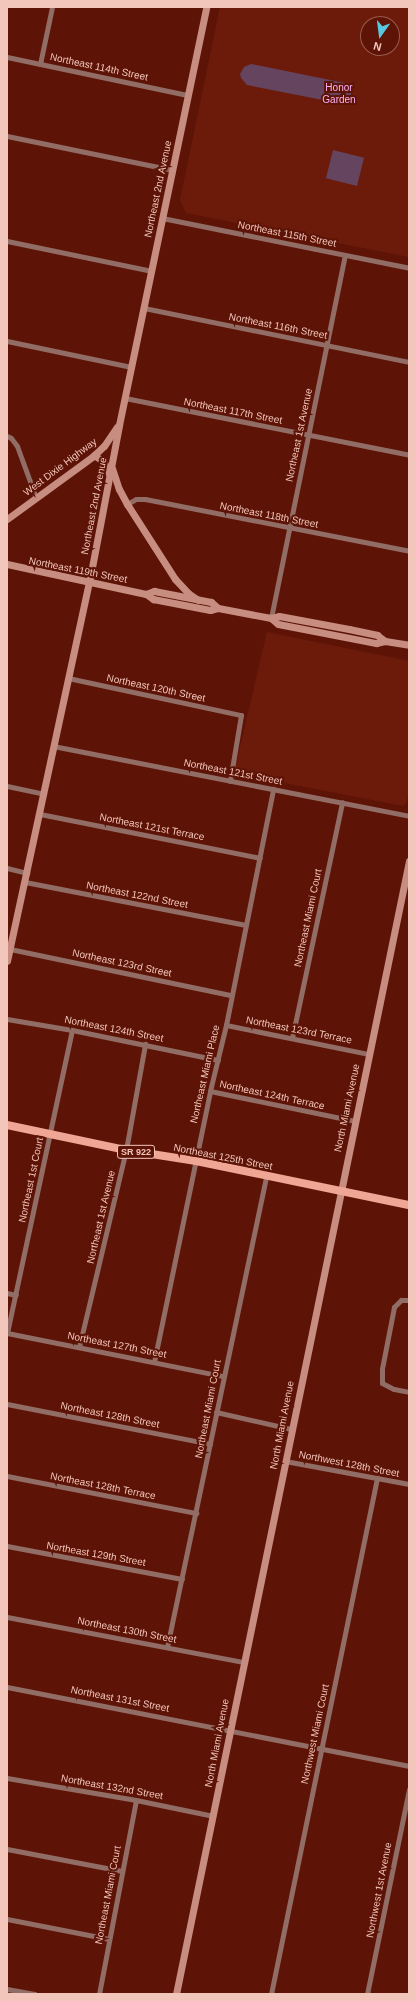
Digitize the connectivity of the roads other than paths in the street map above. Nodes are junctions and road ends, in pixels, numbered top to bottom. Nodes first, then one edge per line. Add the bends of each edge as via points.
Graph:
1 (52, 7) edge
2 (206, 7) edge
3 (7, 58) edge
4 (40, 64) junction
5 (187, 95) junction
6 (7, 136) edge
7 (172, 170) junction
8 (162, 218) junction
9 (7, 241) edge
10 (345, 255) junction
11 (409, 268) edge
12 (152, 271) junction
13 (144, 308) junction
14 (7, 341) edge
15 (327, 345) junction
16 (409, 362) edge
17 (131, 367) junction
18 (124, 398) junction
19 (119, 425) junction
20 (309, 435) junction
21 (7, 436) edge
22 (94, 455) junction
23 (409, 456) edge
24 (112, 466) junction
25 (110, 478) junction
26 (36, 498) junction
27 (127, 504) junction
28 (7, 519) edge
29 (289, 528) junction
30 (409, 551) edge
31 (7, 564) edge
32 (89, 582) junction
33 (146, 594) junction
34 (198, 600) junction
35 (218, 608) junction
36 (271, 618) junction
37 (409, 645) edge
38 (68, 678) junction
39 (53, 746) junction
40 (230, 781) junction
41 (7, 786) edge
42 (274, 789) junction
43 (44, 794) junction
44 (342, 802) junction
45 (40, 814) junction
46 (409, 816) edge
47 (260, 858) junction
48 (409, 861) edge
49 (7, 868) edge
50 (27, 872) junction
51 (25, 882) junction
52 (406, 888) edge
53 (246, 925) junction
54 (9, 944) edge
55 (7, 961) edge
56 (232, 995) junction
57 (7, 1019) edge
58 (226, 1025) junction
59 (72, 1030) junction
60 (292, 1038) junction
61 (145, 1044) junction
62 (369, 1054) junction
63 (218, 1060) junction
64 (210, 1091) junction
65 (355, 1121) junction
66 (7, 1125) edge
67 (50, 1133) junction
68 (126, 1150) junction
69 (196, 1161) junction
70 (266, 1176) junction
71 (340, 1192) junction
72 (409, 1205) edge
73 (7, 1293) edge
74 (16, 1296) junction
75 (409, 1300) edge
76 (7, 1333) edge
77 (80, 1347) junction
78 (154, 1362) junction
79 (223, 1376) junction
80 (409, 1392) edge
81 (7, 1404) edge
82 (216, 1412) junction
83 (291, 1429) junction
84 (210, 1444) junction
85 (285, 1461) junction
86 (7, 1476) edge
87 (377, 1478) junction
88 (409, 1484) edge
89 (196, 1513) junction
90 (7, 1546) edge
91 (182, 1579) junction
92 (7, 1617) edge
93 (168, 1647) junction
94 (244, 1662) junction
95 (7, 1687) edge
96 (229, 1731) junction
97 (321, 1748) junction
98 (409, 1766) edge
99 (7, 1778) edge
100 (409, 1789) edge
101 (136, 1800) junction
102 (213, 1816) junction
103 (7, 1849) edge
104 (122, 1871) junction
105 (7, 1919) edge
106 (109, 1939) junction
107 (7, 1989) edge
108 (35, 1994) edge
109 (99, 1994) edge
110 (176, 1994) edge
111 (271, 1994) edge
112 (367, 1994) edge

1 - 4 street
2 - 5 street, Northeast 2nd Avenue
3 - 4 street, Northeast 114th Street
4 - 5 street, Northeast 114th Street
5 - 7 street, Northeast 2nd Avenue
6 - 7 street
7 - 8 street, Northeast 2nd Avenue
8 - 10 street, Northeast 115th Street
8 - 12 street, Northeast 2nd Avenue
9 - 12 street
10 - 11 street, Northeast 115th Street
10 - 15 street, Northeast 1st Avenue
12 - 13 street, Northeast 2nd Avenue
13 - 15 street, Northeast 116th Street
13 - 17 street, Northeast 2nd Avenue
14 - 17 street
15 - 16 street, Northeast 116th Street
15 - 20 street, Northeast 1st Avenue
17 - 18 street, Northeast 2nd Avenue
18 - 19 street, Northeast 2nd Avenue
18 - 20 street, Northeast 117th Street
19 - 22 street, West Dixie Highway
19 - 24 street, Northeast 2nd Avenue
20 - 23 street, Northeast 117th Street
20 - 29 street, Northeast 1st Avenue
21 - 26 street via 17,446
22 - 25 street via 104,462
22 - 26 street, West Dixie Highway
24 - 25 street, Northeast 2nd Avenue
24 - 27 street
25 - 32 street, Northeast 2nd Avenue
26 - 28 street, West Dixie Highway
27 - 29 street, Northeast 118th Street via 136,499 145,499
27 - 34 street via 174,579 188,594
29 - 30 street, Northeast 118th Street
29 - 36 street, Northeast 1st Avenue
31 - 32 street, Northeast 119th Street
32 - 33 street, Northeast 119th Street
32 - 38 street, Northeast 2nd Avenue
33 - 34 street, Northeast 119th Street via 154,591
33 - 35 street, Northeast 119th Street via 152,599 210,610
34 - 35 street, Northeast 119th Street via 211,602
35 - 36 street, Northeast 119th Street
36 - 37 street, Northeast 119th Street via 278,624 376,643 385,640
38 - 39 street, Northeast 2nd Avenue
38 - 40 street, Northeast 120th Street via 241,715
39 - 40 street, Northeast 121st Street
39 - 43 street, Northeast 2nd Avenue
40 - 42 street, Northeast 121st Street
41 - 43 street
42 - 44 street, Northeast 121st Street
42 - 47 street, Northeast Miami Place
43 - 45 street, Northeast 2nd Avenue
44 - 46 street, Northeast 121st Street
44 - 60 street, Northeast Miami Court
45 - 47 street, Northeast 121st Terrace
45 - 50 street, Northeast 2nd Avenue
47 - 53 street, Northeast Miami Place
48 - 52 street, North Miami Avenue
49 - 50 street
50 - 51 street, Northeast 2nd Avenue
51 - 53 street, Northeast 122nd Street
51 - 54 street, Northeast 2nd Avenue
52 - 62 street, North Miami Avenue
53 - 56 street, Northeast Miami Place
54 - 55 street, Northeast 2nd Avenue
54 - 56 street, Northeast 123rd Street
56 - 58 street, Northeast Miami Place
57 - 59 street, Northeast 124th Street
58 - 60 street, Northeast 123rd Terrace
58 - 63 street, Northeast Miami Place
59 - 61 street, Northeast 124th Street
59 - 67 street, Northeast 1st Court
60 - 62 street, Northeast 123rd Terrace
61 - 63 street, Northeast 124th Street
61 - 68 street, Northeast 1st Avenue
62 - 65 street, North Miami Avenue
63 - 64 street, Northeast Miami Place
64 - 65 street, Northeast 124th Terrace
64 - 69 street, Northeast Miami Place
65 - 71 street, North Miami Avenue
66 - 67 main road, Northeast 125th Street / SR 922
67 - 68 main road, Northeast 125th Street / SR 922
67 - 74 street, Northeast 1st Court
68 - 69 main road, Northeast 125th Street / SR 922
68 - 77 street, Northeast 1st Avenue
69 - 70 main road, Northeast 125th Street / SR 922
69 - 78 street, Northeast Miami Place
70 - 71 main road, Northeast 125th Street / SR 922
70 - 79 street, Northeast Miami Court
71 - 72 main road, SR 922
71 - 83 street, North Miami Avenue
73 - 74 street
74 - 76 street, Northeast 1st Court
75 - 80 street via 401,1300 394,1307 382,1369 382,1383
76 - 77 street, Northeast 127th Street
77 - 78 street, Northeast 127th Street
78 - 79 street, Northeast 127th Street
79 - 82 street, Northeast Miami Court
81 - 84 street, Northeast 128th Street
82 - 83 street
82 - 84 street, Northeast Miami Court
83 - 85 street, North Miami Avenue
84 - 89 street, Northeast Miami Court
85 - 87 street, Northwest 128th Street
85 - 94 street, North Miami Avenue
86 - 89 street, Northeast 128th Terrace
87 - 88 street, Northwest 128th Street
87 - 97 street, Northwest Miami Court
89 - 91 street, Northeast Miami Court
90 - 91 street, Northeast 129th Street
91 - 93 street, Northeast Miami Court
92 - 93 street, Northeast 130th Street
93 - 94 street, Northeast 130th Street
94 - 96 street, North Miami Avenue
95 - 96 street, Northeast 131st Street
96 - 97 street, Northeast 131st Street
96 - 102 street, North Miami Avenue
97 - 98 street, Northeast 131st Street
97 - 111 street, Northwest Miami Court
99 - 101 street, Northeast 132nd Street
100 - 112 street, Northwest 1st Avenue
101 - 102 street, Northeast 132nd Street
101 - 104 street, Northeast Miami Court
102 - 110 street, North Miami Avenue
103 - 104 street
104 - 106 street, Northeast Miami Court
105 - 106 street
106 - 109 street, Northeast Miami Court
107 - 108 street

